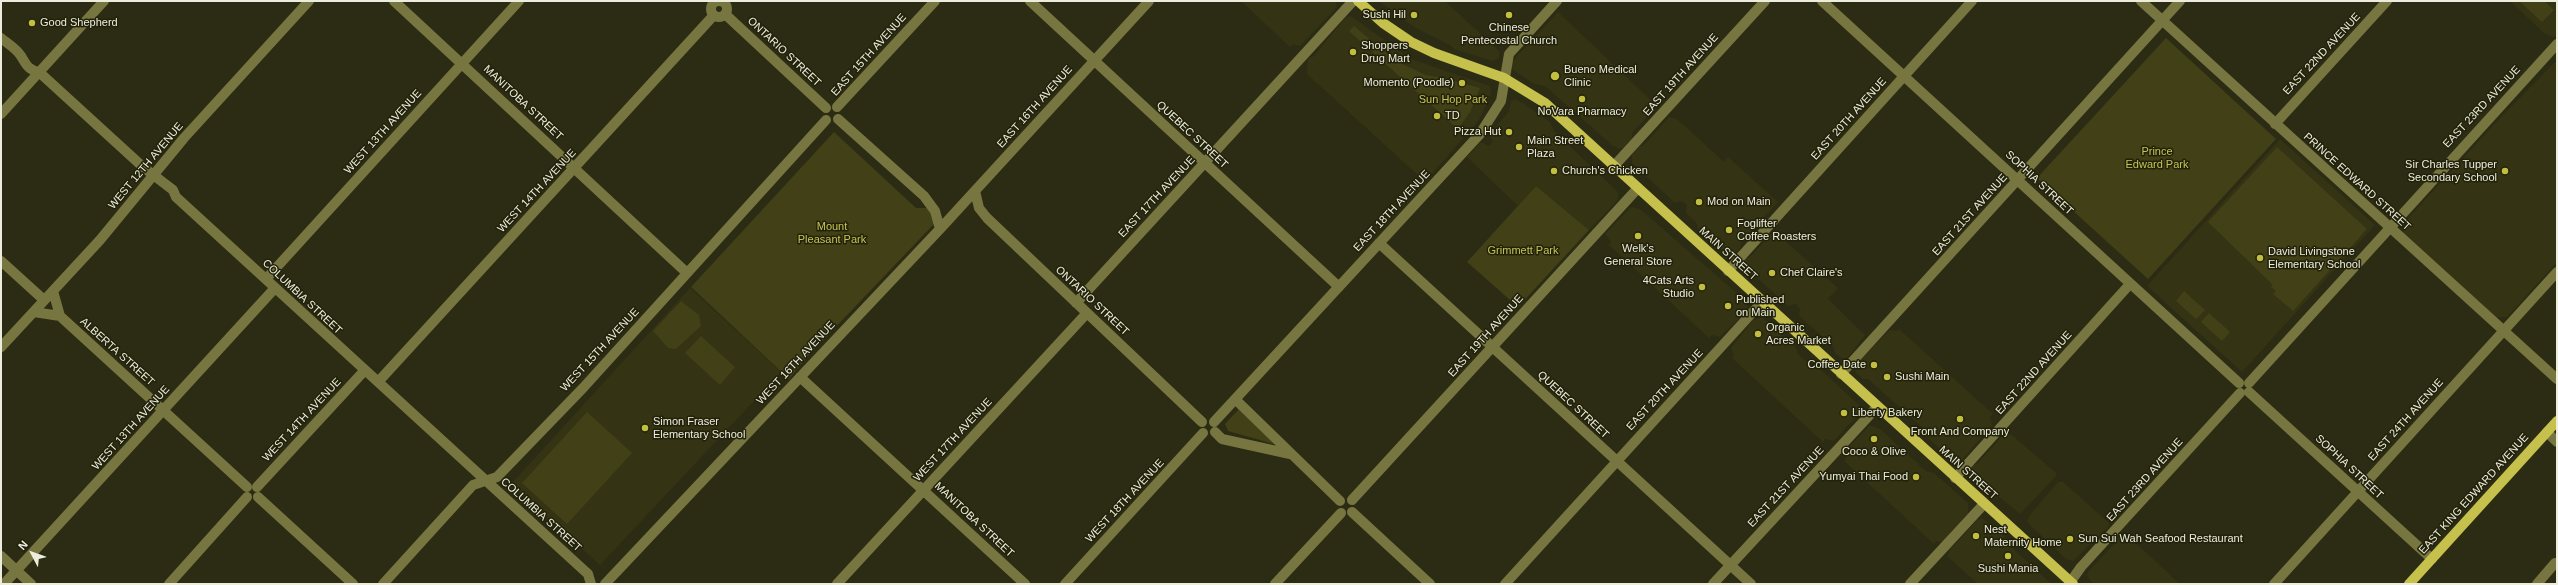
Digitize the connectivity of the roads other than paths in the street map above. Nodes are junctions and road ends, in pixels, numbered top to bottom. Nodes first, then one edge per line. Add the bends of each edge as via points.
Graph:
1 (104, 1) edge
2 (309, 1) edge
3 (394, 1) edge
4 (520, 1) edge
5 (935, 1) edge
6 (1030, 1) edge
7 (1148, 1) edge
8 (1353, 1) edge
9 (1358, 1) edge
10 (1557, 1) edge
11 (1765, 1) edge
12 (1822, 1) edge
13 (1972, 1) edge
14 (2141, 1) edge
15 (2180, 1) edge
16 (2387, 1) edge
17 (712, 2) edge
18 (726, 2) edge
19 (725, 14) junction
20 (714, 15) junction
21 (2162, 20) junction
22 (1, 38) edge
23 (2557, 44) edge
24 (1094, 60) junction
25 (462, 63) junction
26 (39, 72) junction
27 (1904, 76) junction
28 (1504, 78) junction
29 (837, 107) junction
30 (826, 108) junction
31 (1, 114) edge
32 (838, 119) junction
33 (826, 120) junction
34 (2275, 124) junction
35 (1205, 163) junction
36 (1614, 166) junction
37 (575, 168) junction
38 (154, 174) junction
39 (2018, 180) junction
40 (1638, 188) junction
41 (975, 191) junction
42 (2389, 227) junction
43 (940, 229) junction
44 (1379, 243) junction
45 (1, 261) edge
46 (1728, 271) junction
47 (2557, 272) edge
48 (687, 273) junction
49 (266, 279) junction
50 (2130, 284) junction
51 (1339, 287) junction
52 (275, 288) junction
53 (53, 291) junction
54 (44, 300) junction
55 (1762, 302) junction
56 (1076, 303) junction
57 (34, 312) junction
58 (1087, 313) junction
59 (60, 316) junction
60 (2502, 331) junction
61 (1, 347) edge
62 (1492, 347) junction
63 (365, 370) junction
64 (1841, 374) junction
65 (800, 377) junction
66 (2557, 379) edge
67 (378, 382) junction
68 (2244, 388) junction
69 (1235, 399) junction
70 (1877, 407) junction
71 (164, 410) junction
72 (2557, 421) edge
73 (1202, 422) junction
74 (1214, 422) junction
75 (1215, 432) junction
76 (2547, 432) junction
77 (1203, 434) junction
78 (2557, 442) edge
79 (1290, 454) junction
80 (1616, 461) junction
81 (1955, 478) junction
82 (487, 482) junction
83 (924, 489) junction
84 (2358, 491) junction
85 (252, 492) junction
86 (1352, 500) junction
87 (1340, 501) junction
88 (1984, 504) junction
89 (1352, 512) junction
90 (1341, 513) junction
91 (1, 556) edge
92 (2432, 559) junction
93 (2555, 563) dead end
94 (1730, 565) junction
95 (17, 571) junction
96 (590, 580) edge
97 (607, 582) edge
98 (2071, 583) edge
99 (4, 584) edge
100 (31, 584) edge
101 (169, 584) edge
102 (353, 584) edge
103 (383, 584) edge
104 (837, 584) edge
105 (1025, 584) edge
106 (1065, 584) edge
107 (1275, 584) edge
108 (1430, 584) edge
109 (1505, 584) edge
110 (1713, 584) edge
111 (1751, 584) edge
112 (1910, 584) edge
113 (2274, 584) edge
114 (2409, 584) edge
115 (2537, 584) edge

1 - 26 street
2 - 38 street, WEST 12TH AVENUE
3 - 25 street, MANITOBA STREET
4 - 25 street, WEST 13TH AVENUE
5 - 29 street, EAST 15TH AVENUE
6 - 24 street, QUEBEC STREET
7 - 24 street, EAST 16TH AVENUE
8 - 35 street, EAST 17TH AVENUE
9 - 28 main road, MAIN STREET via 1383,23 1411,42
10 - 28 street, EAST 18TH AVENUE via 1509,54
11 - 36 street, EAST 19TH AVENUE
12 - 27 street, SOPHIA STREET
13 - 27 street, EAST 20TH AVENUE
14 - 21 street, PRINCE EDWARD STREET
15 - 21 street, EAST 21ST AVENUE
16 - 34 street, EAST 22ND AVENUE
17 - 18 street
17 - 20 street
18 - 19 street
19 - 20 street via 720,17
19 - 30 street, ONTARIO STREET
20 - 37 street, WEST 14TH AVENUE
21 - 34 street, PRINCE EDWARD STREET
21 - 39 street, EAST 21ST AVENUE
22 - 26 street, COLUMBIA STREET via 32,71
23 - 42 street, EAST 23RD AVENUE
24 - 35 street, QUEBEC STREET
24 - 41 street, EAST 16TH AVENUE
25 - 37 street, MANITOBA STREET
25 - 49 street, WEST 13TH AVENUE
26 - 31 street
26 - 38 street, COLUMBIA STREET
27 - 39 street, SOPHIA STREET
27 - 46 street, EAST 20TH AVENUE
28 - 36 main road, MAIN STREET via 1545,103
28 - 44 street, EAST 18TH AVENUE via 1501,101 1484,128
29 - 30 street via 832,105
29 - 32 street via 840,113
30 - 33 street
32 - 33 street via 832,122
32 - 43 street via 924,196 935,211
33 - 48 street, WEST 15TH AVENUE
34 - 42 street, PRINCE EDWARD STREET
35 - 51 street, QUEBEC STREET
35 - 56 street, EAST 17TH AVENUE
36 - 40 main road, MAIN STREET
37 - 48 street, MANITOBA STREET
37 - 67 street, WEST 14TH AVENUE
38 - 49 street, COLUMBIA STREET
38 - 53 street, WEST 12TH AVENUE via 100,240
39 - 50 street, SOPHIA STREET
39 - 64 street, EAST 21ST AVENUE
40 - 46 main road, MAIN STREET
40 - 62 street, EAST 19TH AVENUE
41 - 43 street, EAST 16TH AVENUE
41 - 56 street, ONTARIO STREET via 979,208 987,218
42 - 60 street, PRINCE EDWARD STREET
42 - 68 street, EAST 23RD AVENUE
43 - 65 street, WEST 16TH AVENUE
44 - 51 street, EAST 18TH AVENUE
44 - 62 street, QUEBEC STREET
45 - 54 street
46 - 55 main road, MAIN STREET
47 - 60 street, EAST 24TH AVENUE
48 - 82 street, WEST 15TH AVENUE via 498,477
49 - 52 street, COLUMBIA STREET
50 - 68 street, SOPHIA STREET
50 - 81 street, EAST 22ND AVENUE
51 - 69 street, EAST 18TH AVENUE
52 - 63 street, COLUMBIA STREET
52 - 71 street, WEST 13TH AVENUE
53 - 54 street, WEST 12TH AVENUE
53 - 59 street
54 - 57 street, WEST 12TH AVENUE
55 - 64 main road, MAIN STREET
55 - 80 street, EAST 20TH AVENUE
56 - 58 street, ONTARIO STREET
57 - 59 street
57 - 61 street, WEST 12TH AVENUE
58 - 73 street, ONTARIO STREET
58 - 83 street, WEST 17TH AVENUE
59 - 71 street, ALBERTA STREET
60 - 66 street, PRINCE EDWARD STREET
60 - 84 street, EAST 24TH AVENUE
62 - 80 street, QUEBEC STREET
62 - 86 street, EAST 19TH AVENUE
63 - 67 street, COLUMBIA STREET
63 - 85 street, WEST 14TH AVENUE
64 - 70 main road, MAIN STREET
65 - 83 street, MANITOBA STREET
65 - 97 street, WEST 16TH AVENUE
67 - 82 street, COLUMBIA STREET
68 - 84 street, SOPHIA STREET
68 - 98 street, EAST 23RD AVENUE
69 - 74 street, EAST 18TH AVENUE
69 - 79 street via 1281,442
70 - 81 main road, MAIN STREET
70 - 94 street, EAST 21ST AVENUE
71 - 85 street, ALBERTA STREET
71 - 95 street, WEST 13TH AVENUE
72 - 76 main road, EAST KING EDWARD AVENUE
73 - 74 street via 1210,419
73 - 77 street
74 - 75 street via 1217,428
75 - 77 street
75 - 79 street via 1222,439
76 - 78 street
76 - 92 main road, EAST KING EDWARD AVENUE
77 - 106 street, WEST 18TH AVENUE
79 - 87 street
80 - 94 street, QUEBEC STREET
80 - 109 street, EAST 20TH AVENUE
81 - 88 main road, MAIN STREET
82 - 96 street, COLUMBIA STREET
82 - 103 street, WEST 15TH AVENUE via 473,485
83 - 104 street, WEST 17TH AVENUE
83 - 105 street, MANITOBA STREET
84 - 92 street, SOPHIA STREET
84 - 113 street, EAST 24TH AVENUE
85 - 101 street, WEST 14TH AVENUE
85 - 102 street, ALBERTA STREET
86 - 87 street via 1346,498
86 - 89 street via 1355,506
87 - 90 street via 1338,507
88 - 98 main road, MAIN STREET
88 - 112 street
89 - 90 street via 1347,515
89 - 108 street
90 - 107 street
91 - 95 street
92 - 114 main road, EAST KING EDWARD AVENUE
93 - 115 street
94 - 110 street, EAST 21ST AVENUE
94 - 111 street, QUEBEC STREET
95 - 99 street, WEST 13TH AVENUE
95 - 100 street
96 - 97 street, COLUMBIA STREET

